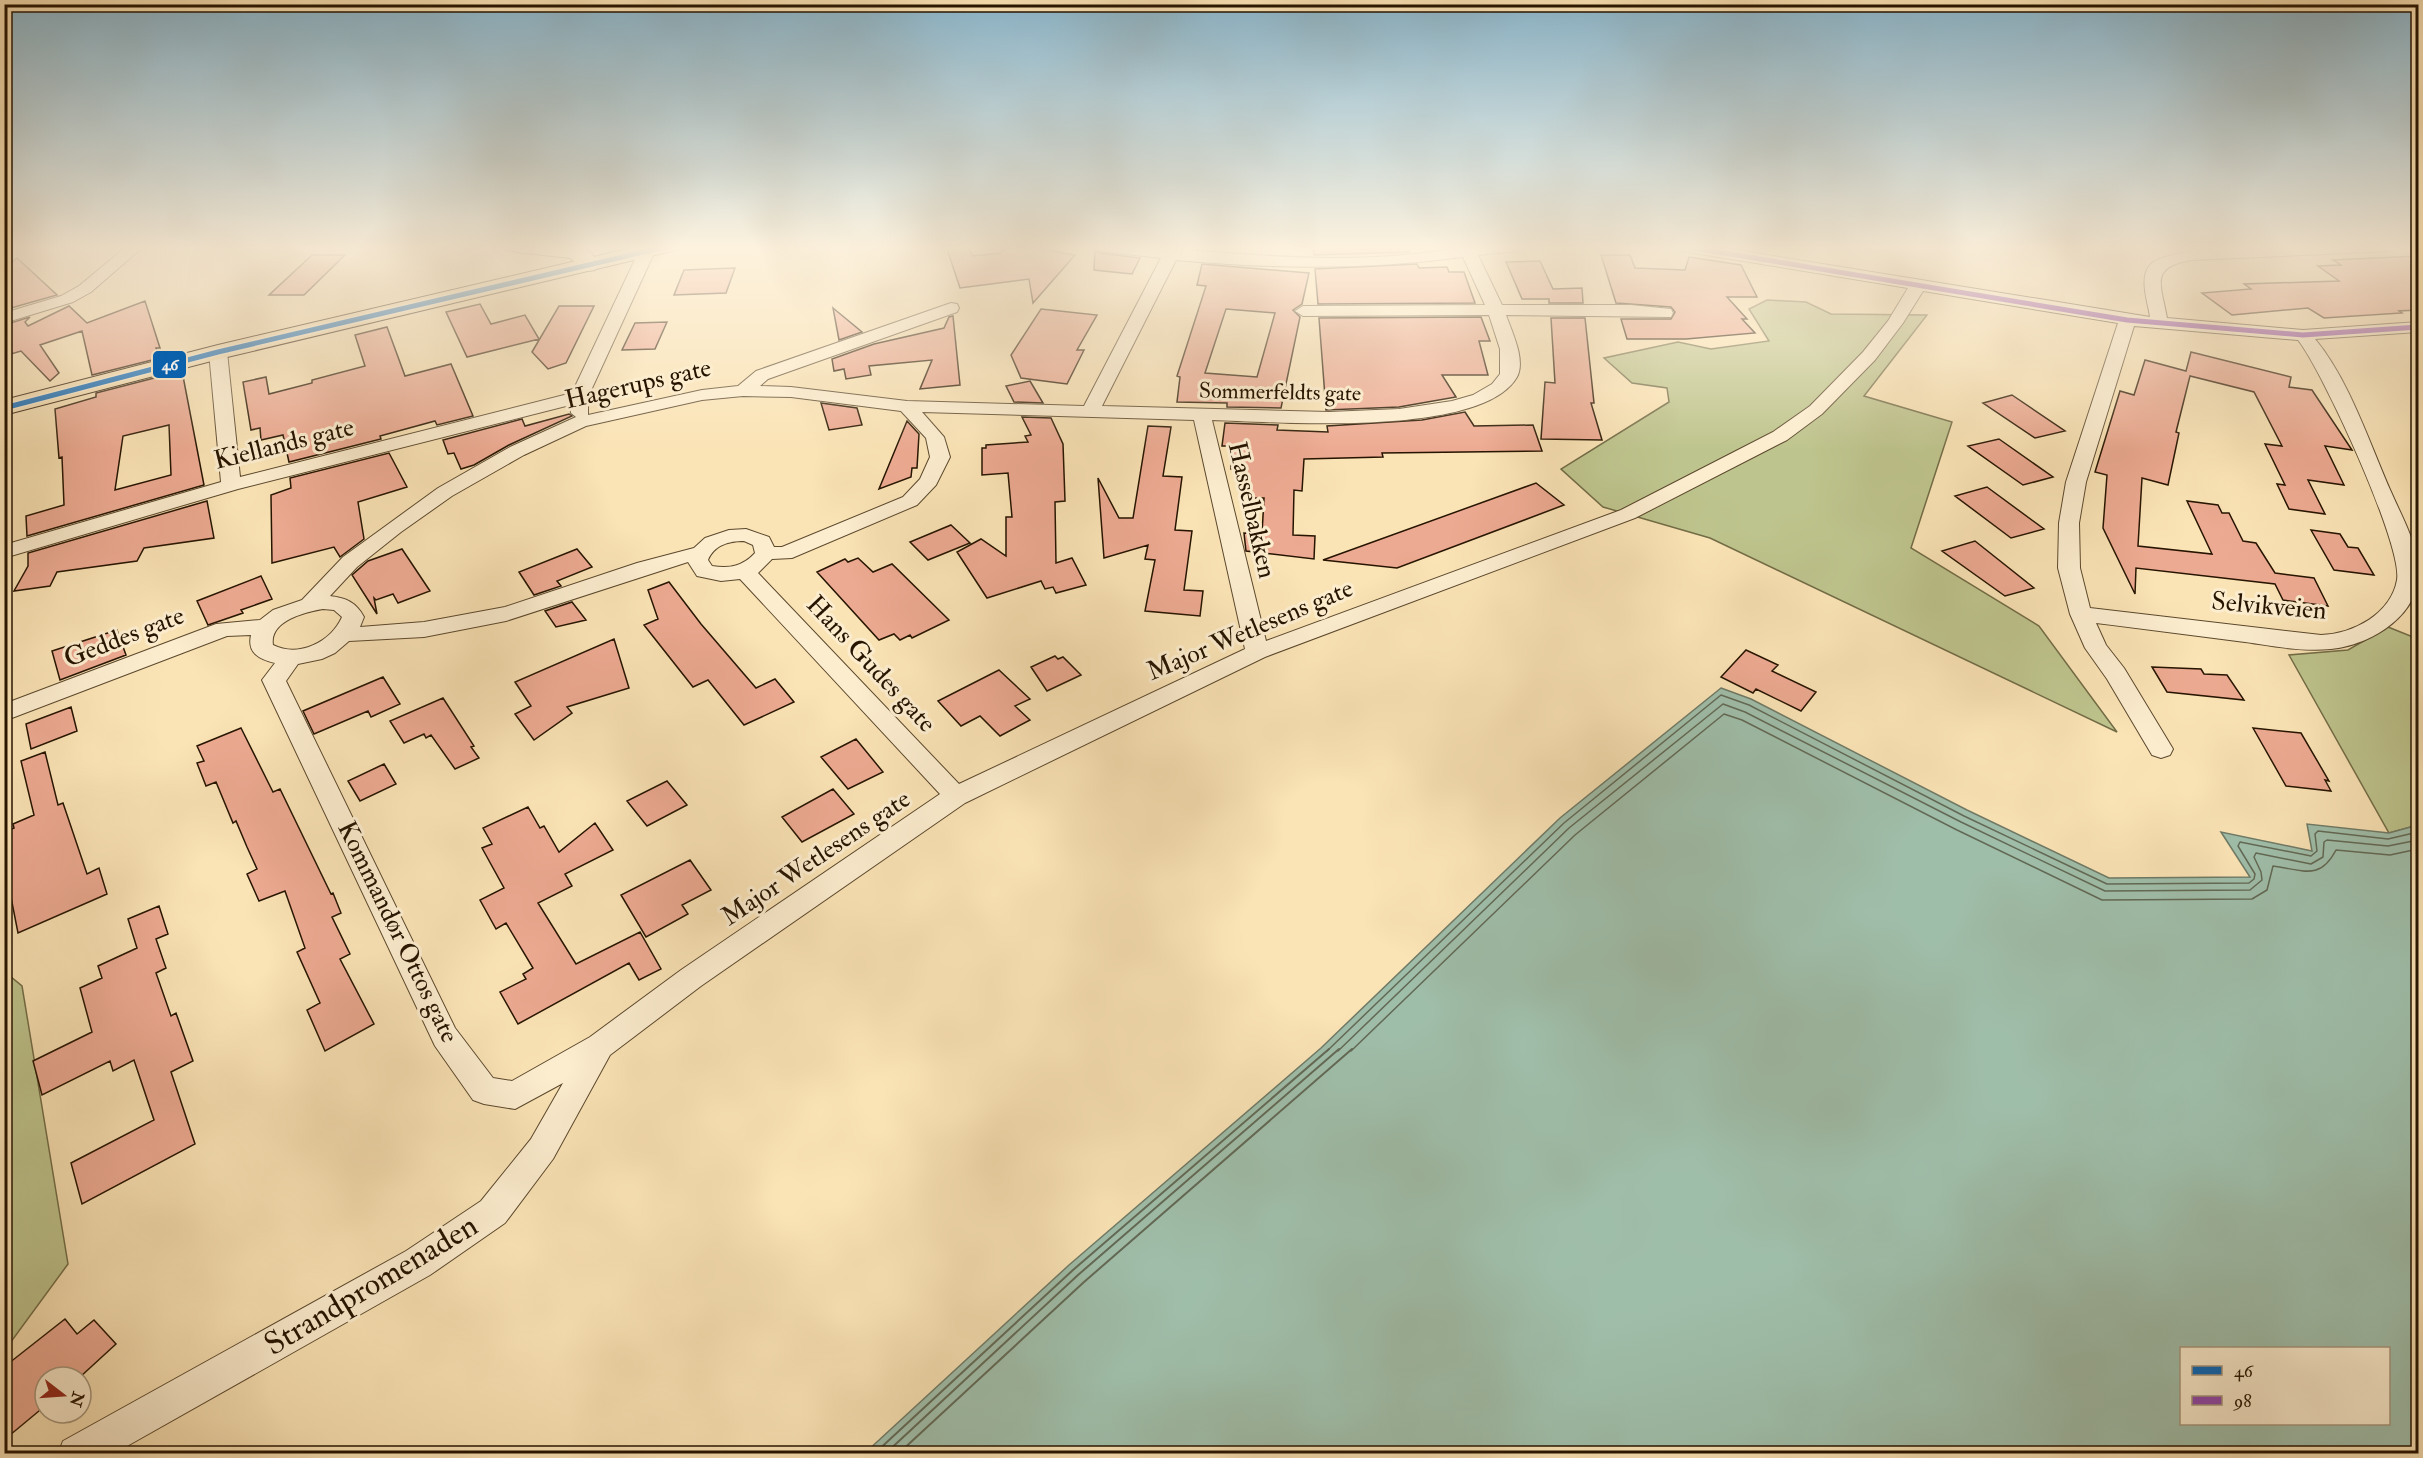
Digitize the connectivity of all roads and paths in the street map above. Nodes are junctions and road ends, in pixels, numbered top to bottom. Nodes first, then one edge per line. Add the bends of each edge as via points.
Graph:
1 (379, 314) edge
2 (623, 314) edge
3 (934, 314) edge
4 (1140, 314) edge
5 (1498, 314) edge
6 (1900, 314) edge
7 (2091, 314) edge
8 (2158, 314) edge
9 (2127, 320) junction
10 (2160, 324) junction
11 (2418, 327) edge
12 (2303, 335) junction
13 (218, 352) junction
14 (743, 391) junction
15 (579, 397) junction
16 (907, 406) junction
17 (4, 408) edge
18 (1090, 411) junction
19 (1202, 415) junction
20 (580, 422) junction
21 (231, 485) junction
22 (4, 552) edge
23 (699, 553) junction
24 (766, 553) junction
25 (744, 571) junction
26 (310, 604) junction
27 (2081, 614) junction
28 (266, 627) junction
29 (345, 634) junction
30 (1257, 652) junction
31 (291, 657) junction
32 (4, 713) edge
33 (2161, 749) dead end
34 (956, 796) junction
35 (600, 1046) junction
36 (76, 1454) edge

1 - 13 main road
2 - 15 street
3 - 14 street via 762,375
4 - 18 street
5 - 19 street, Sommerfeldts gate via 1510,374 1499,389 1478,401 1371,417
6 - 30 street, Major Wetlesens gate via 1869,356 1816,410 1780,436 1628,514
7 - 9 street
8 - 10 street
9 - 10 street
9 - 27 street via 2072,502 2069,568
10 - 12 street
11 - 12 street
12 - 27 street, Selvikveien via 2337,390 2399,533 2407,557 2408,578 2402,600 2377,625 2348,639 2326,642
13 - 17 main road
13 - 21 street
14 - 16 street, Hagerups gate via 790,392
14 - 20 street, Hagerups gate via 702,395
15 - 20 street
15 - 21 street, Kiellands gate
16 - 18 street, Sommerfeldts gate
16 - 24 street via 935,437 940,457 929,481 910,501 785,553
18 - 19 street, Sommerfeldts gate
19 - 30 street, Hasselbakken
20 - 26 street, Hagerups gate via 517,451 445,492 350,562
21 - 22 street, Kiellands gate
23 - 24 street via 713,541 746,535 762,541
23 - 25 street via 699,566 712,574
23 - 29 street via 663,561 553,600 469,622 378,636
24 - 25 street
25 - 34 street, Hans Gudes gate
26 - 28 street via 288,611
26 - 29 street via 335,603 351,611 353,617
27 - 33 street via 2096,648
28 - 31 street via 259,643 262,650 278,657
28 - 32 street, Geddes gate via 224,629
29 - 31 street via 321,650
30 - 34 street, Major Wetlesens gate
31 - 35 street, Kommandør Ottos gate via 274,680 445,1037 484,1090 515,1095
34 - 35 street, Major Wetlesens gate via 691,978
35 - 36 street, Strandpromenaden via 542,1149 493,1212 418,1263

